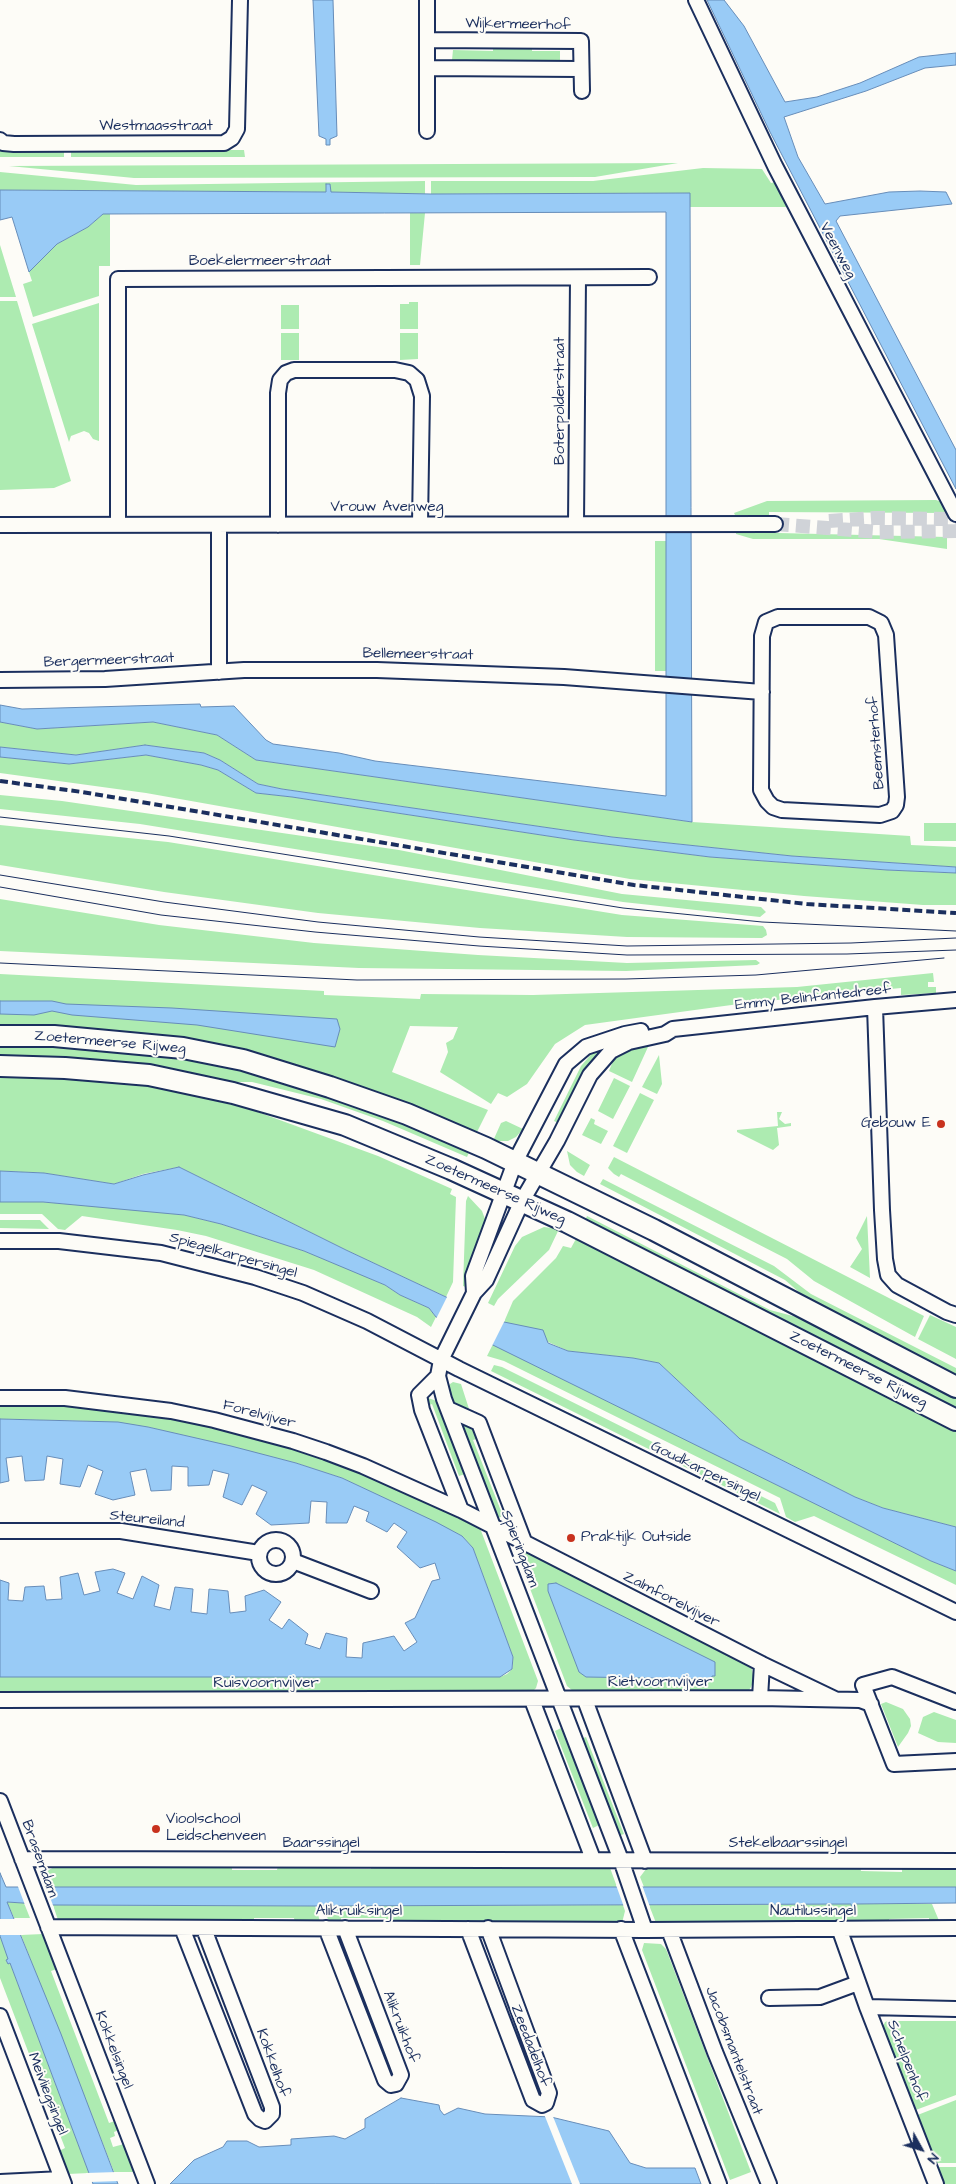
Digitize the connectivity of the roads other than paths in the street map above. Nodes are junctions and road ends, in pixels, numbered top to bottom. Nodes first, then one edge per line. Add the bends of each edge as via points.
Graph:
1 (240, 0) edge
2 (427, 0) edge
3 (696, 0) edge
4 (427, 40) junction
5 (427, 68) junction
6 (580, 69) junction
7 (582, 91) dead end
8 (427, 131) dead end
9 (0, 140) edge
10 (648, 277) dead end
11 (578, 278) junction
12 (956, 514) edge
13 (420, 524) junction
14 (576, 524) junction
15 (775, 524) tunnel mouth
16 (0, 525) edge
17 (118, 525) junction
18 (219, 525) junction
19 (278, 525) junction
20 (219, 672) junction
21 (0, 680) edge
22 (762, 692) junction
23 (956, 1000) edge
24 (875, 1007) junction
25 (673, 1029) junction
26 (0, 1036) edge
27 (0, 1066) edge
28 (516, 1162) junction
29 (539, 1173) junction
30 (514, 1197) junction
31 (0, 1241) edge
32 (472, 1297) junction
33 (956, 1314) edge
34 (441, 1360) junction
35 (438, 1376) junction
36 (956, 1387) edge
37 (0, 1398) edge
38 (448, 1409) junction
39 (956, 1420) edge
40 (461, 1510) junction
41 (493, 1528) junction
42 (0, 1531) edge
43 (525, 1544) junction
44 (259, 1552) junction
45 (293, 1561) junction
46 (371, 1591) dead end
47 (956, 1612) edge
48 (762, 1664) junction
49 (760, 1698) junction
50 (836, 1699) junction
51 (0, 1700) edge
52 (532, 1700) junction
53 (560, 1700) junction
54 (585, 1700) junction
55 (956, 1702) edge
56 (871, 1704) junction
57 (956, 1761) edge
58 (0, 1802) edge
59 (593, 1859) junction
60 (621, 1860) junction
61 (645, 1861) junction
62 (956, 1861) edge
63 (24, 1865) junction
64 (45, 1921) junction
65 (643, 1924) junction
66 (182, 1928) junction
67 (326, 1928) junction
68 (345, 1928) junction
69 (488, 1928) junction
70 (839, 1928) junction
71 (956, 1928) edge
72 (204, 1929) junction
73 (468, 1929) junction
74 (621, 1929) junction
75 (669, 1930) junction
76 (858, 1983) junction
77 (769, 1998) dead end
78 (867, 2007) junction
79 (956, 2010) edge
80 (0, 2016) edge
81 (63, 2181) edge
82 (0, 2182) edge
83 (147, 2184) edge
84 (719, 2184) edge
85 (769, 2184) edge
86 (936, 2184) edge

1 - 9 street, Westmaasstraat via 238,129 224,144 14,144
2 - 4 street
3 - 12 street, Veenweg via 775,166
4 - 5 street
4 - 6 street, Wijkermeerhof via 581,42
5 - 6 street
5 - 8 street
6 - 7 street, Wijkermeerhof
10 - 11 street, Boekelermeerstraat
11 - 14 street, Boterpolderstraat
11 - 17 street, Boekelermeerstraat via 118,279
13 - 14 street, Vrouw Avenweg
13 - 19 street, Vrouw Avenweg
13 - 19 street via 422,396 417,380 409,373 394,370 294,370 280,380 278,393
14 - 15 street, Vrouw Avenweg
16 - 17 street, Vrouw Avenweg
17 - 18 street, Vrouw Avenweg
18 - 19 street, Vrouw Avenweg
18 - 20 street
20 - 21 street, Bergermeerstraat via 105,679
20 - 22 street, Bellemeerstraat via 301,669 564,676
22 - 22 street, Beemsterhof via 762,636 766,622 778,617 869,617 881,623 886,635 897,797 892,811 880,815 773,807 761,790
23 - 24 street, Emmy Belinfantedreef
24 - 25 street, Emmy Belinfantedreef
24 - 33 street via 882,1210 888,1275 897,1285
25 - 28 street, Emmy Belinfantedreef via 666,1027 625,1034 586,1047 566,1064
25 - 29 street, Emmy Belinfantedreef via 665,1034 629,1042 611,1051 601,1061 590,1075
26 - 28 main road, Zoetermeerse Rijweg via 84,1038 182,1048 243,1060 407,1114
27 - 30 main road, Zoetermeerse Rijweg via 149,1075 234,1093 345,1125
28 - 29 main road, Zoetermeerse Rijweg
28 - 30 street, Emmy Belinfantedreef
29 - 30 street, Emmy Belinfantedreef
29 - 36 main road, Zoetermeerse Rijweg
30 - 32 street, Spieringdam via 486,1280
30 - 32 street, Spieringdam via 473,1276
30 - 39 main road, Zoetermeerse Rijweg
31 - 34 street, Spiegelkarpersingel via 59,1241 110,1246 161,1252 199,1261 303,1293 367,1321
32 - 34 street, Spieringdam
34 - 35 street, Spieringdam
34 - 47 street, Goudkarpersingel
35 - 38 street, Spieringdam
35 - 40 street via 419,1395
37 - 40 street, Forelvijver via 64,1398 115,1403 214,1420 326,1452
38 - 41 street, Spieringdam
38 - 43 street, Spieringdam via 478,1423
40 - 41 street, Forelvijver
41 - 43 street, Zalmforelvijver
41 - 53 street, Spieringdam
42 - 44 street, Steureiland via 121,1531
43 - 48 street, Zalmforelvijver
44 - 45 street via 271,1541 283,1542 291,1550
44 - 45 street via 262,1568 272,1574 282,1574
45 - 46 street
48 - 49 street
48 - 50 street, Zalmforelvijver
49 - 50 street, Rietvoornvijver
49 - 54 street, Rietvoornvijver
50 - 56 street, Rietvoornvijver
51 - 52 street, Ruisvoornvijver
52 - 53 street
52 - 59 street
53 - 54 street, Rietvoornvijver
53 - 60 street, Spieringdam
54 - 61 street
55 - 56 street via 892,1677 863,1685
56 - 57 street via 894,1764
58 - 63 street, Brasemdam
59 - 60 street, Baarssingel
59 - 63 street, Baarssingel
60 - 61 street, Stekelbaarssingel
60 - 65 street, Spieringdam
61 - 62 street, Stekelbaarssingel
63 - 64 street, Brasemdam
64 - 66 street, Alikruiksingel
64 - 83 street, Kokkelsingel
65 - 74 street, Alikruiksingel
65 - 75 street, Alikruiksingel
66 - 72 street, Alikruiksingel
66 - 72 street, Kokkelhof via 255,2114 265,2121 272,2114 272,2107
67 - 68 street, Alikruiksingel
67 - 68 street, Alikruikhof via 385,2080 391,2085 396,2084 401,2075
67 - 72 street, Alikruiksingel
68 - 73 street, Alikruiksingel
69 - 73 street, Alikruiksingel
69 - 73 street, Zeedadelhof via 549,2094 542,2105 533,2100
69 - 74 street, Alikruiksingel
70 - 71 street, Nautilussingel
70 - 75 street, Nautilussingel
70 - 76 street, Schelpenhof
74 - 84 street
75 - 85 street, Jacobsmantelstraat
76 - 77 street via 820,1997
76 - 78 street, Schelpenhof
78 - 79 street, Schelpenhof
78 - 86 street, Schelpenhof
80 - 81 street, Meivliegsingel
81 - 82 street

